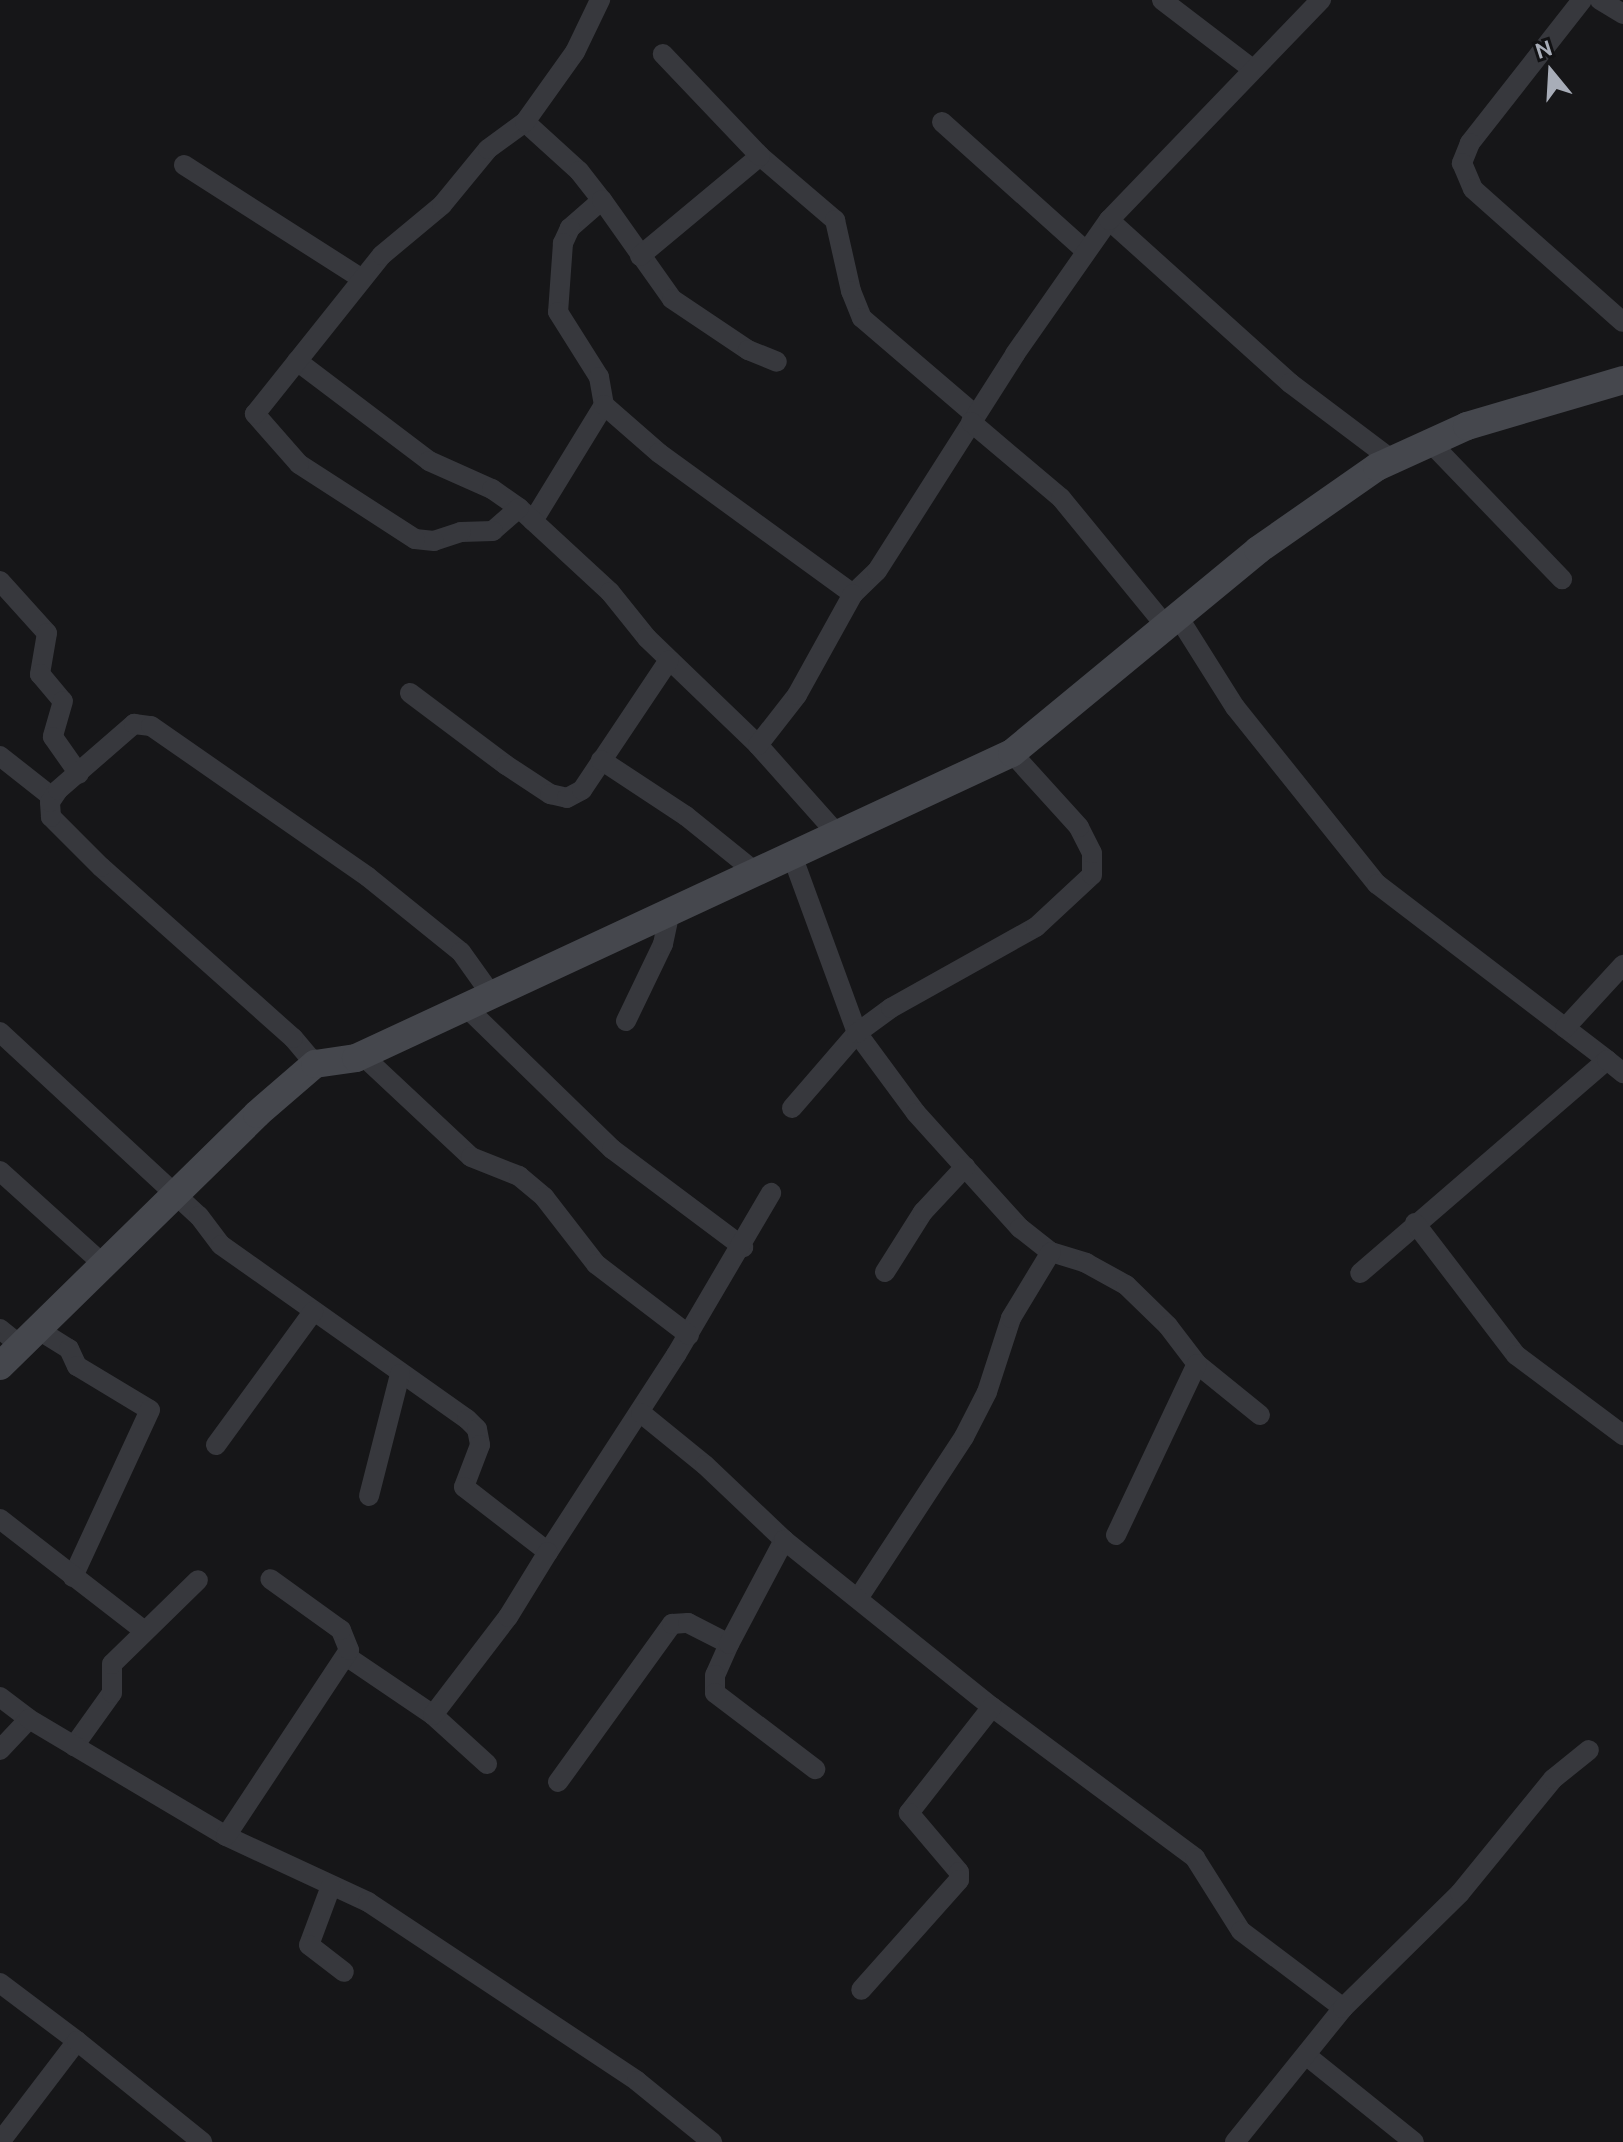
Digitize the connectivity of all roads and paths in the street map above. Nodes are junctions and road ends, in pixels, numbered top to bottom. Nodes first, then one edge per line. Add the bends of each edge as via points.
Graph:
1 (600, 0) edge
2 (1162, 0) edge
3 (1582, 0) edge
4 (1600, 0) edge
5 (1312, 3) edge
6 (1623, 14) edge
7 (663, 54) dead end
8 (1251, 68) junction
9 (525, 122) junction
10 (942, 122) dead end
11 (760, 156) junction
12 (184, 165) dead end
13 (602, 200) junction
14 (1109, 220) junction
15 (1086, 251) junction
16 (640, 256) junction
17 (361, 278) junction
18 (1623, 322) edge
19 (297, 361) junction
20 (777, 362) dead end
21 (1623, 380) edge
22 (604, 405) junction
23 (973, 418) junction
24 (1429, 441) junction
25 (1392, 460) junction
26 (526, 514) junction
27 (1562, 579) dead end
28 (0, 581) edge
29 (853, 594) junction
30 (1171, 620) junction
31 (669, 660) junction
32 (410, 693) dead end
33 (758, 745) junction
34 (1012, 753) junction
35 (0, 756) edge
36 (601, 760) junction
37 (79, 774) junction
38 (52, 797) junction
39 (839, 836) junction
40 (793, 858) junction
41 (758, 874) junction
42 (669, 916) junction
43 (1623, 965) edge
44 (478, 1000) junction
45 (626, 1021) dead end
46 (1565, 1028) junction
47 (0, 1032) edge
48 (857, 1033) junction
49 (362, 1055) junction
50 (315, 1064) junction
51 (1615, 1067) edge
52 (792, 1108) dead end
53 (965, 1167) junction
54 (0, 1171) edge
55 (771, 1193) dead end
56 (175, 1194) junction
57 (1415, 1223) junction
58 (743, 1247) junction
59 (1051, 1252) junction
60 (103, 1264) junction
61 (885, 1272) dead end
62 (1360, 1273) dead end
63 (313, 1312) junction
64 (19, 1334) edge
65 (689, 1335) junction
66 (1197, 1364) junction
67 (0, 1366) edge
68 (400, 1374) junction
69 (641, 1413) junction
70 (1260, 1415) dead end
71 (1623, 1435) edge
72 (216, 1445) dead end
73 (369, 1496) dead end
74 (0, 1519) edge
75 (1116, 1535) dead end
76 (784, 1540) junction
77 (548, 1552) junction
78 (73, 1577) junction
79 (270, 1579) dead end
80 (198, 1580) dead end
81 (859, 1597) junction
82 (143, 1630) junction
83 (729, 1644) junction
84 (346, 1656) junction
85 (0, 1697) edge
86 (992, 1707) junction
87 (433, 1715) junction
88 (29, 1719) junction
89 (74, 1746) junction
90 (0, 1750) edge
91 (1589, 1750) dead end
92 (487, 1764) dead end
93 (815, 1769) dead end
94 (558, 1782) dead end
95 (226, 1836) junction
96 (331, 1886) junction
97 (344, 1972) dead end
98 (0, 1983) edge
99 (861, 1990) dead end
100 (1343, 2008) junction
101 (77, 2041) junction
102 (1307, 2056) junction
103 (182, 2136) edge
104 (0, 2142) edge
105 (202, 2142) edge
106 (712, 2142) edge
107 (1235, 2142) edge
108 (1414, 2142) edge

1 - 9 street via 575,52
2 - 8 street
3 - 18 street via 1470,143 1462,163 1473,189
4 - 6 street
5 - 8 street
7 - 11 street
8 - 14 street
9 - 13 street via 587,178
9 - 17 street via 488,149 442,205
10 - 15 street
11 - 16 street
11 - 23 street via 835,220 862,318
12 - 17 street
13 - 16 street
13 - 22 street via 570,228 563,243 558,312 599,377
14 - 15 street
14 - 25 street via 1290,383
15 - 23 street
16 - 20 street via 689,312
17 - 19 street
19 - 26 street via 429,461 492,489
19 - 26 street via 255,414 312,473 424,541 493,531
21 - 24 street
22 - 26 street
22 - 29 street via 659,453
23 - 29 street via 877,571
23 - 30 street via 1061,498
24 - 25 street
24 - 27 street
25 - 30 street via 1301,516
26 - 31 street via 610,592
28 - 37 street via 47,633 40,674 63,701 53,737
29 - 33 street via 797,695
30 - 34 street
30 - 46 street via 1377,884
31 - 33 street
31 - 36 street
32 - 36 street via 550,794 578,796
33 - 39 street
34 - 39 street
34 - 48 street via 1079,827 1092,853 1092,875 1036,927 891,1008
35 - 38 street
36 - 41 street via 686,816
37 - 38 street
37 - 44 street via 134,724 151,726 368,877 461,952
38 - 50 street via 51,817
39 - 40 street
40 - 41 street
40 - 48 street
41 - 42 street
42 - 44 street
42 - 45 street via 663,944
43 - 46 street
44 - 49 street
44 - 58 street via 612,1149
46 - 51 street
47 - 56 street
48 - 52 street
48 - 53 street via 916,1113
49 - 50 street
49 - 65 street via 471,1157 519,1176 544,1197 596,1264
50 - 56 street
51 - 57 street
53 - 59 street via 1020,1228
53 - 61 street via 923,1212
54 - 60 street
55 - 58 street
56 - 60 street
56 - 63 street via 221,1245
57 - 62 street
57 - 71 street via 1516,1355
58 - 65 street
59 - 66 street via 1086,1263 1126,1285
59 - 81 street via 1011,1318 987,1392 964,1437
60 - 64 street
63 - 68 street
63 - 72 street
64 - 67 street
64 - 78 street via 69,1349 77,1366 150,1410
65 - 69 street
66 - 70 street
66 - 75 street
68 - 73 street
68 - 77 street via 477,1429 480,1445 464,1487
69 - 76 street
69 - 77 street
74 - 78 street
76 - 81 street
76 - 83 street
77 - 87 street via 508,1617
78 - 82 street
79 - 84 street via 341,1630 349,1645
80 - 82 street
81 - 86 street
82 - 89 street via 112,1664 112,1693
83 - 93 street via 715,1675 715,1693
83 - 94 street via 688,1623 672,1624
84 - 87 street
84 - 95 street
85 - 88 street
86 - 99 street via 909,1813 959,1872 959,1880
86 - 100 street via 1195,1858 1241,1931
87 - 92 street
88 - 89 street
88 - 90 street
89 - 95 street
91 - 100 street via 1553,1779 1460,1893
95 - 96 street
96 - 97 street via 309,1945
96 - 106 street via 368,1902 479,1971 637,2081
98 - 101 street
100 - 102 street
101 - 103 street
101 - 104 street
102 - 107 street
102 - 108 street
103 - 105 street

